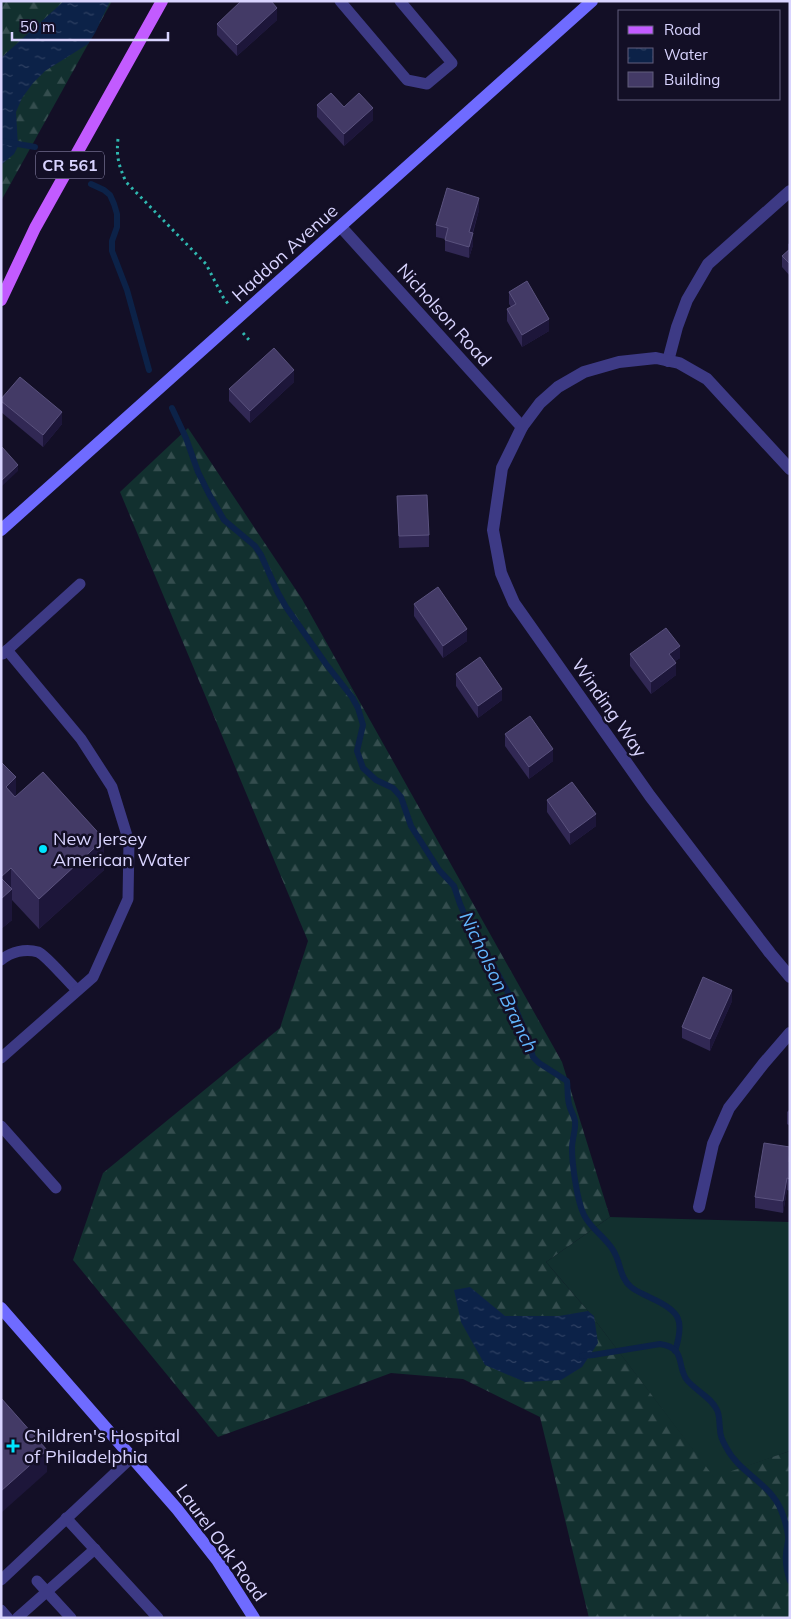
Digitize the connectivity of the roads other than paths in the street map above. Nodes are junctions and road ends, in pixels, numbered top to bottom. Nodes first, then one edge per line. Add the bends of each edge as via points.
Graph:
1 (162, 1) edge
2 (340, 1) edge
3 (400, 1) edge
4 (592, 1) edge
5 (790, 191) edge
6 (340, 227) junction
7 (1, 300) edge
8 (668, 361) junction
9 (522, 427) junction
10 (790, 469) edge
11 (1, 530) edge
12 (80, 584) dead end
13 (4, 652) edge
14 (1, 960) edge
15 (790, 977) edge
16 (77, 990) junction
17 (790, 1033) edge
18 (1, 1058) edge
19 (1, 1126) edge
20 (56, 1188) dead end
21 (698, 1207) dead end
22 (3, 1313) edge
23 (131, 1458) junction
24 (66, 1518) junction
25 (94, 1549) junction
26 (3, 1575) edge
27 (37, 1581) dead end
28 (47, 1592) junction
29 (1, 1610) edge
30 (8, 1618) edge
31 (17, 1618) edge
32 (71, 1618) edge
33 (158, 1618) edge
34 (254, 1618) edge

1 - 7 main road, CR 561 via 35,228
2 - 3 lane via 407,80 428,84 452,63
4 - 6 street, Haddon Avenue
5 - 8 street via 708,264 687,300
6 - 9 street, Nicholson Road
6 - 11 street, Haddon Avenue
8 - 9 street, Winding Way via 656,358 619,362 584,372 558,387 540,403
8 - 10 street, Winding Way via 679,363 707,379
9 - 15 street, Winding Way via 502,468 493,530 501,573 514,603 650,796
12 - 13 lane
13 - 16 lane via 81,739 112,787 129,842 128,899 92,976
14 - 16 lane via 18,951 40,952
16 - 18 lane
17 - 21 street via 729,1108 713,1144
19 - 20 lane
22 - 23 street, Laurel Oak Road
23 - 24 lane
23 - 34 street, Laurel Oak Road via 217,1560
24 - 25 lane
24 - 26 lane
25 - 28 lane
25 - 33 lane
27 - 28 lane
28 - 31 lane
28 - 32 lane
29 - 30 lane

